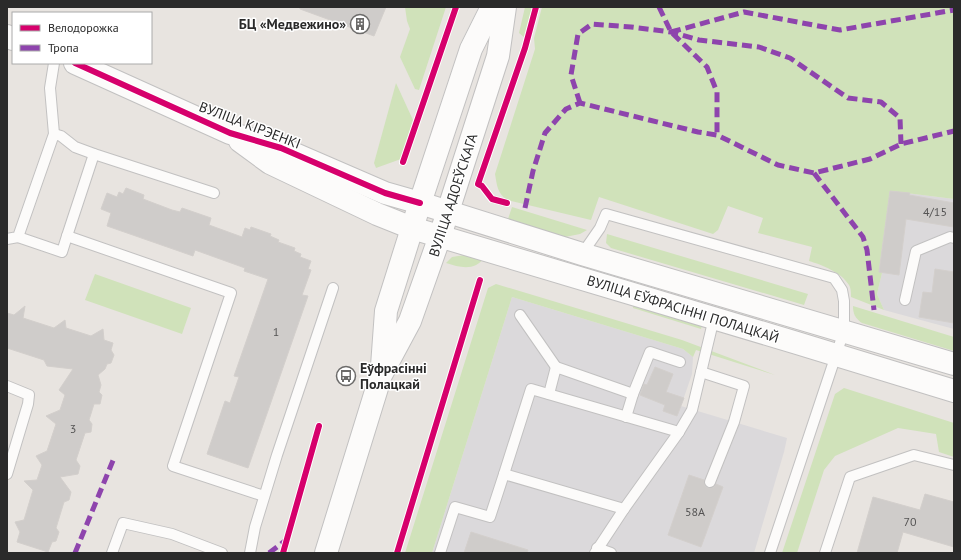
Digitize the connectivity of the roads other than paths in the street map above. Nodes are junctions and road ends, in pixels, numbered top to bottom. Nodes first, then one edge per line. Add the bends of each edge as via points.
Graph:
1 (492, 7) edge
2 (505, 7) edge
3 (54, 64) edge
4 (77, 64) edge
5 (230, 132) junction
6 (54, 134) junction
7 (94, 154) junction
8 (214, 192) dead end
9 (420, 203) junction
10 (448, 212) junction
11 (412, 228) junction
12 (67, 236) junction
13 (440, 236) junction
14 (18, 237) junction
15 (954, 238) edge
16 (7, 239) edge
17 (582, 254) junction
18 (334, 288) dead end
19 (905, 300) dead end
20 (520, 315) dead end
21 (714, 318) junction
22 (844, 331) junction
23 (836, 355) junction
24 (680, 362) dead end
25 (954, 364) edge
26 (556, 368) junction
27 (701, 372) junction
28 (381, 375) junction
29 (7, 386) edge
30 (954, 391) edge
31 (549, 394) junction
32 (633, 394) junction
33 (626, 417) junction
34 (679, 432) junction
35 (954, 465) edge
36 (7, 474) edge
37 (504, 474) junction
38 (710, 482) dead end
39 (264, 496) junction
40 (624, 509) junction
41 (596, 551) edge
42 (112, 553) edge
43 (222, 553) edge
44 (250, 553) edge
45 (326, 553) edge
46 (440, 553) edge
47 (612, 553) edge
48 (770, 553) edge
49 (825, 553) edge

1 - 9 main road, ВУЛІЦА АДОЕЎСКАГА via 471,49
2 - 10 main road, ВУЛІЦА АДОЕЎСКАГА via 498,56
3 - 6 lane via 50,88
4 - 5 main road, ВУЛІЦА КІРЭЕНКІ
5 - 9 main road, ВУЛІЦА КІРЭЕНКІ via 281,148 385,193
5 - 11 main road, ВУЛІЦА КІРЭЕНКІ via 270,163
6 - 7 lane via 75,147
6 - 14 lane
7 - 8 lane
7 - 12 lane
9 - 10 main road, ВУЛІЦА ЕЎФРАСІННІ ПОЛАЦКАЙ
9 - 11 main road, ВУЛІЦА АДОЕЎСКАГА
10 - 13 main road, ВУЛІЦА АДОЕЎСКАГА
10 - 17 main road, ВУЛІЦА ЕЎФРАСІННІ ПОЛАЦКАЙ
11 - 13 main road, ВУЛІЦА ЕЎФРАСІННІ ПОЛАЦКАЙ
11 - 28 main road, ВУЛІЦА АДОЕЎСКАГА via 386,311
12 - 14 lane via 62,252
12 - 39 lane via 232,293 173,466
13 - 21 main road, ВУЛІЦА ЕЎФРАСІННІ ПОЛАЦКАЙ
13 - 28 main road, ВУЛІЦА АДОЕЎСКАГА via 410,321
14 - 16 lane
15 - 19 lane via 950,237 916,251
17 - 22 main road, ВУЛІЦА ЕЎФРАСІННІ ПОЛАЦКАЙ
17 - 22 lane via 600,228 606,214 834,278 842,290
18 - 39 lane
20 - 26 lane
21 - 23 main road, ВУЛІЦА ЕЎФРАСІННІ ПОЛАЦКАЙ
21 - 27 lane
22 - 23 lane
22 - 25 main road, ВУЛІЦА ЕЎФРАСІННІ ПОЛАЦКАЙ
23 - 30 main road, ВУЛІЦА ЕЎФРАСІННІ ПОЛАЦКАЙ
23 - 48 lane
24 - 32 lane via 650,352
26 - 31 lane
26 - 32 lane
27 - 34 lane via 692,410
27 - 38 lane via 744,386 734,422
28 - 45 main road, ВУЛІЦА АДОЕЎСКАГА
29 - 36 lane via 30,395
31 - 33 lane
31 - 37 lane via 531,388
32 - 33 lane
33 - 34 lane
34 - 40 lane
35 - 49 lane via 914,455 850,477
37 - 40 lane
37 - 46 lane via 490,517 455,507
39 - 44 lane
40 - 41 lane
41 - 47 lane
42 - 43 lane via 124,523 172,534

